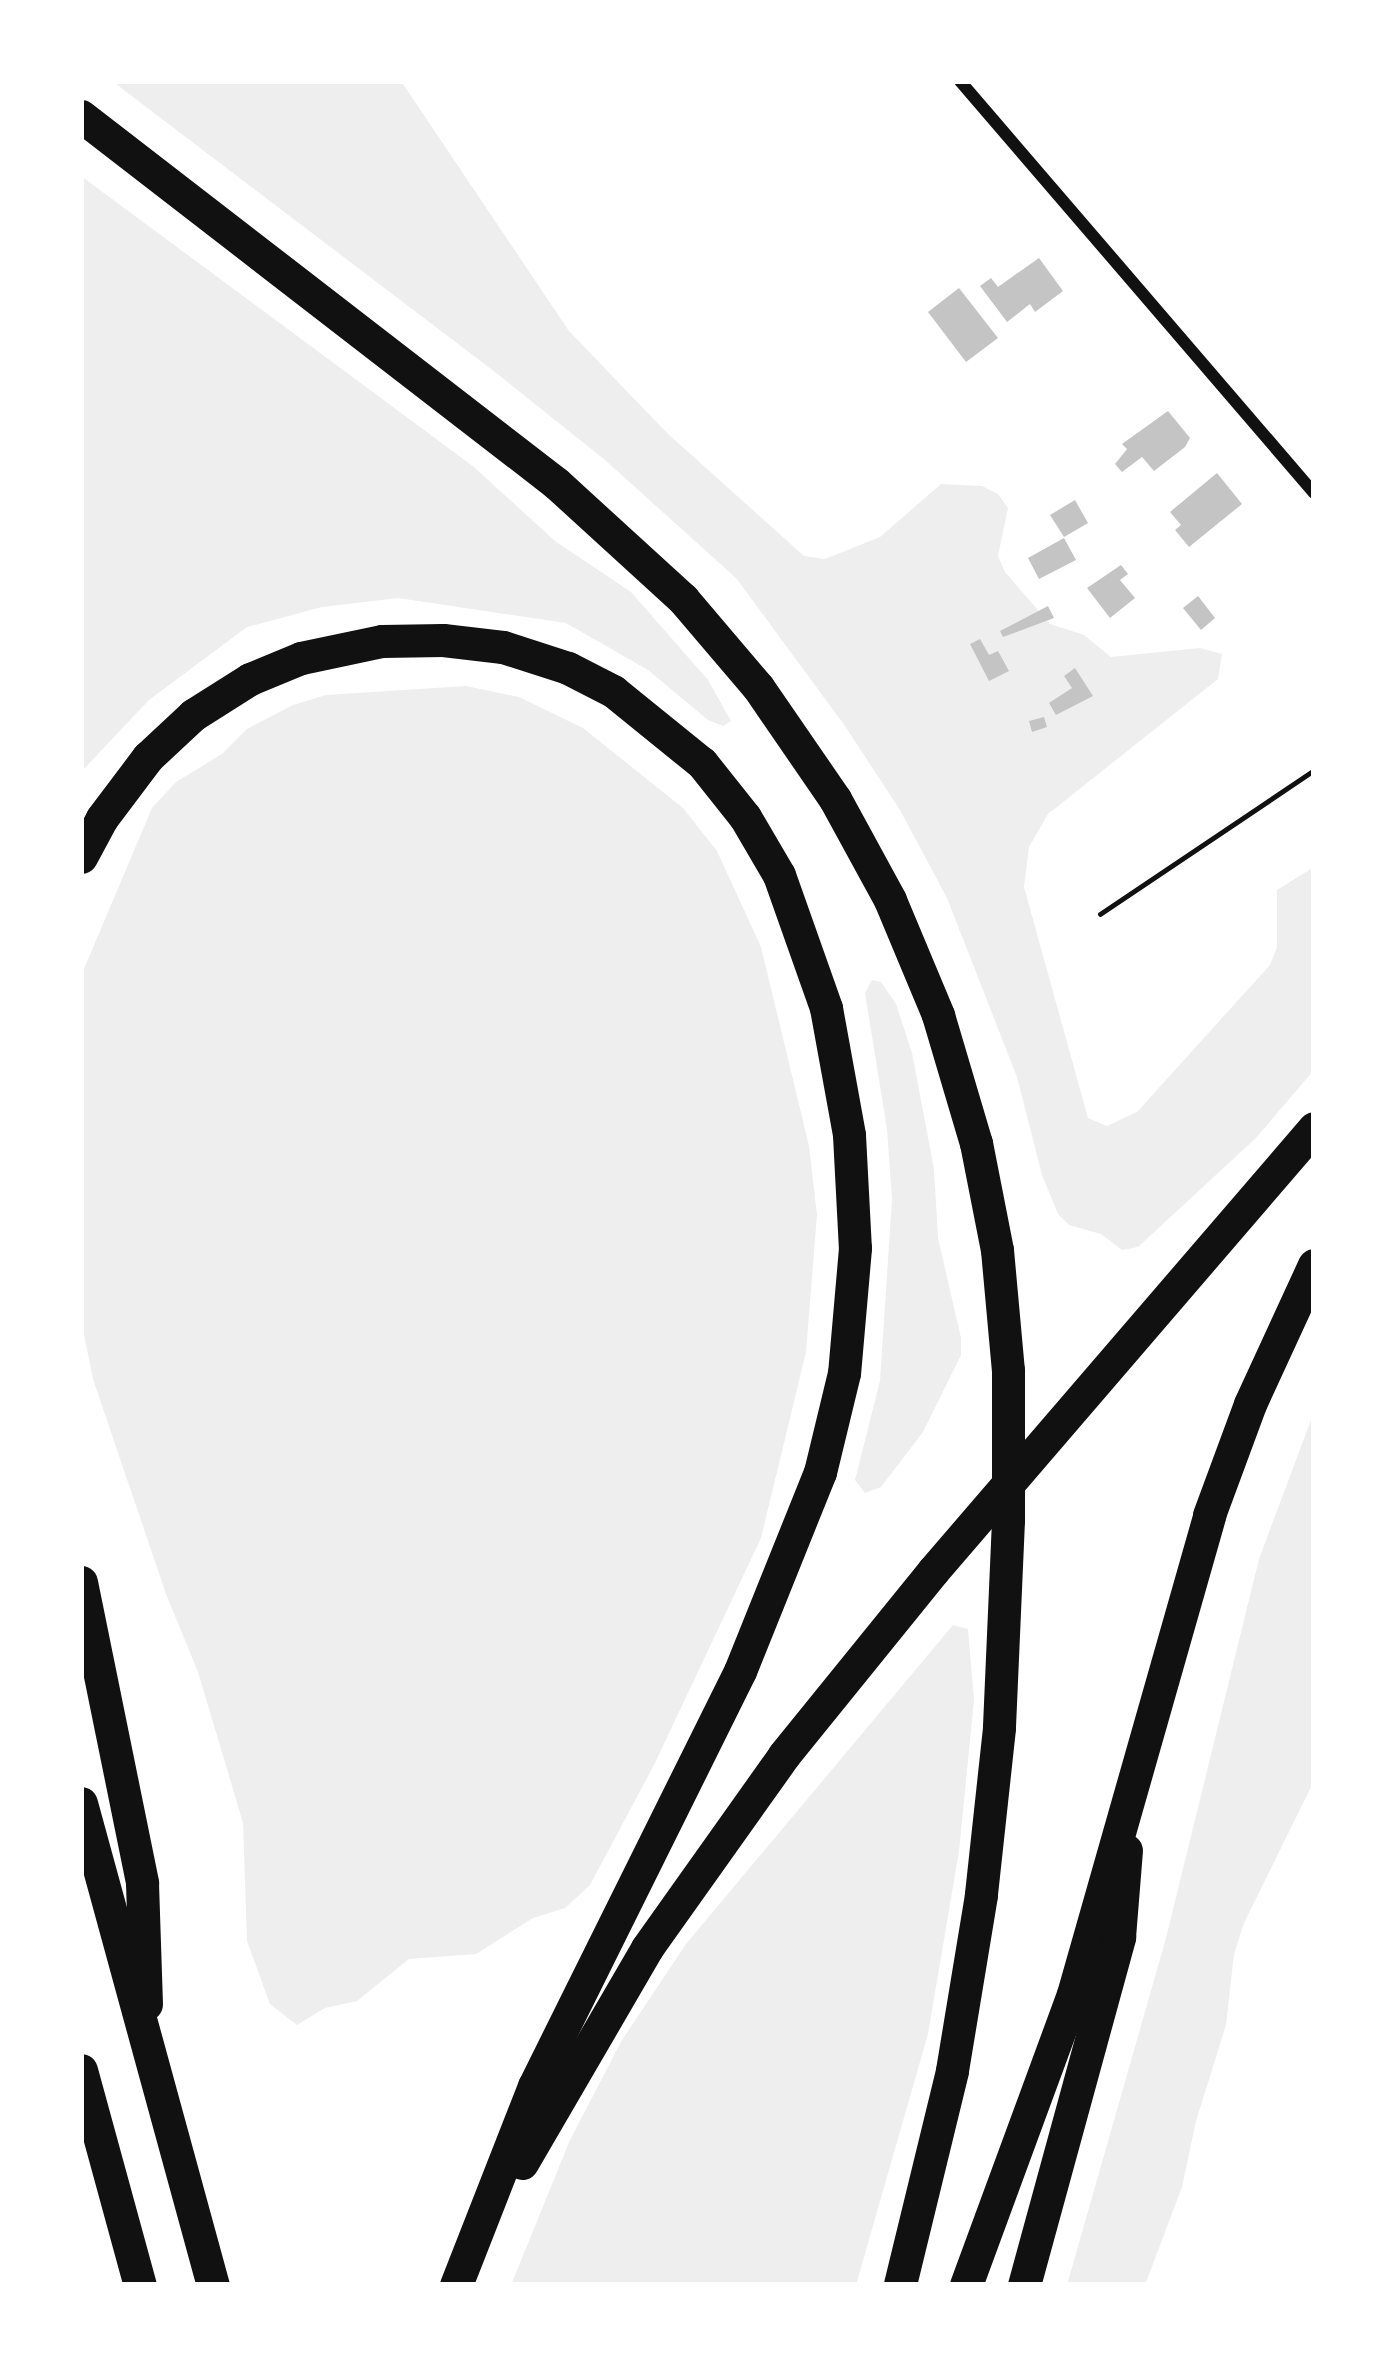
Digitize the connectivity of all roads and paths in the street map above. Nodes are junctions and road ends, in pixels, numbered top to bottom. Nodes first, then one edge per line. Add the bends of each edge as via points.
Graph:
1 (960, 81) edge
2 (81, 116) edge
3 (1314, 493) edge
4 (1314, 770) edge
5 (81, 857) edge
6 (1100, 914) dead end
7 (1314, 1128) edge
8 (1314, 1265) edge
9 (81, 1582) edge
10 (81, 1804) edge
11 (1123, 1820) junction
12 (145, 2036) junction
13 (81, 2070) edge
14 (140, 2285) edge
15 (213, 2285) edge
16 (459, 2285) edge
17 (900, 2285) edge
18 (966, 2285) edge
19 (1024, 2285) edge

1 - 3 street
2 - 17 highway via 556,483 683,599 819,772 890,900 932,1000 976,1144 997,1250 1008,1370 1008,1520 981,1895 952,2071
4 - 6 path
5 - 16 highway via 148,757 250,679 301,658 382,641 503,647 613,691 702,763 779,875 826,1008 849,1135 855,1248 844,1373 820,1472 759,1631 534,2086
7 - 16 highway via 784,1755 676,1903 545,2120
8 - 11 highway via 1216,1493
9 - 12 highway via 144,1898
10 - 12 highway
11 - 18 highway via 1048,2070
11 - 19 highway via 1120,1937
12 - 15 highway
13 - 14 highway

